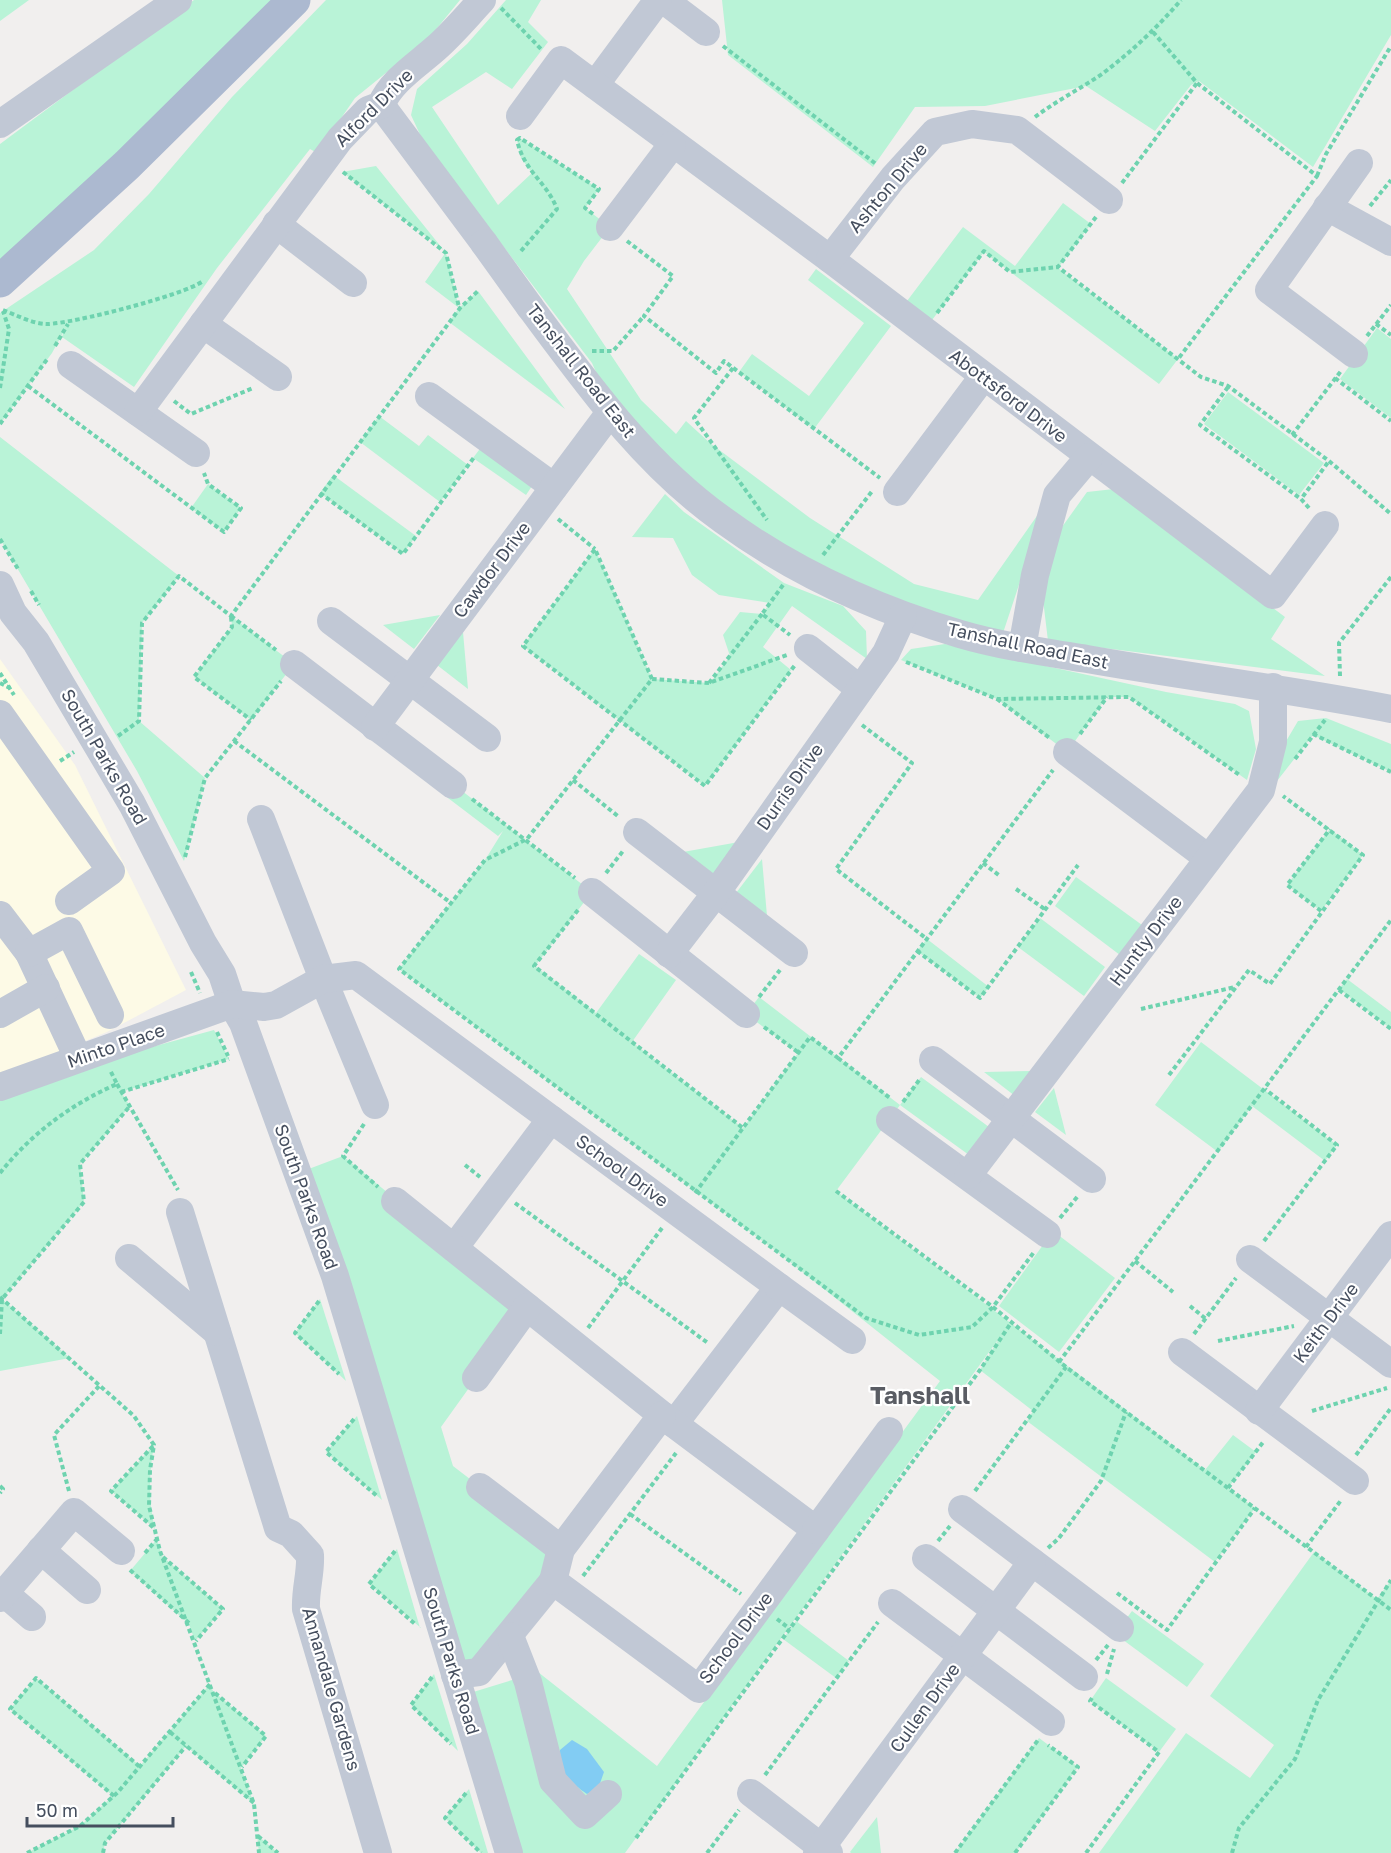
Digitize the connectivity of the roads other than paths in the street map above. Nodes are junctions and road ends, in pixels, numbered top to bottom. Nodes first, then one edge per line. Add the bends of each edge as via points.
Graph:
1 (294, 0) edge
2 (482, 0) edge
3 (658, 0) edge
4 (664, 0) edge
5 (170, 2) edge
6 (706, 32) road end
7 (595, 86) junction
8 (381, 105) junction
9 (520, 116) dead end
10 (0, 124) edge
11 (672, 145) junction
12 (1359, 163) dead end
13 (1109, 200) road end
14 (1327, 207) junction
15 (276, 224) junction
16 (610, 227) road end
17 (1391, 242) edge
18 (830, 259) junction
19 (353, 283) dead end
20 (2, 296) edge
21 (203, 324) junction
22 (1354, 354) dead end
23 (70, 365) dead end
24 (278, 377) road end
25 (983, 377) junction
26 (429, 396) dead end
27 (138, 412) junction
28 (609, 414) junction
29 (196, 453) road end
30 (1089, 457) junction
31 (897, 492) dead end
32 (548, 496) junction
33 (1325, 525) road end
34 (0, 585) edge
35 (903, 616) junction
36 (6, 617) edge
37 (331, 621) dead end
38 (808, 648) road end
39 (1022, 648) junction
40 (294, 664) road end
41 (410, 680) junction
42 (1273, 687) junction
43 (861, 689) junction
44 (5, 701) edge
45 (1391, 709) edge
46 (375, 727) junction
47 (487, 738) dead end
48 (1067, 752) road end
49 (453, 784) road end
50 (261, 819) dead end
51 (637, 832) road end
52 (1208, 858) junction
53 (592, 892) road end
54 (716, 893) junction
55 (69, 901) dead end
56 (0, 916) edge
57 (29, 953) junction
58 (794, 953) road end
59 (669, 954) junction
60 (322, 979) junction
61 (46, 988) junction
62 (220, 1009) junction
63 (0, 1014) edge
64 (746, 1014) road end
65 (110, 1015) dead end
66 (89, 1054) junction
67 (933, 1060) road end
68 (0, 1087) edge
69 (375, 1105) road end
70 (895, 1112) road end
71 (1011, 1118) junction
72 (551, 1119) junction
73 (968, 1175) junction
74 (1092, 1179) road end
75 (395, 1201) road end
76 (180, 1212) road end
77 (1047, 1234) road end
78 (1391, 1235) edge
79 (454, 1248) junction
80 (129, 1258) dead end
81 (1250, 1259) road end
82 (779, 1287) junction
83 (527, 1307) junction
84 (1330, 1318) junction
85 (217, 1332) junction
86 (852, 1340) dead end
87 (1182, 1352) road end
88 (1391, 1364) edge
89 (476, 1378) dead end
90 (1268, 1417) junction
91 (675, 1425) junction
92 (889, 1431) dead end
93 (1349, 1477) road end
94 (480, 1487) dead end
95 (974, 1499) dead end
96 (816, 1530) junction
97 (561, 1549) junction
98 (1042, 1549) junction
99 (41, 1550) junction
100 (134, 1556) road end
101 (926, 1558) dead end
102 (561, 1587) junction
103 (87, 1590) dead end
104 (2, 1596) edge
105 (892, 1603) dead end
106 (995, 1612) junction
107 (32, 1617) dead end
108 (1120, 1628) road end
109 (510, 1636) junction
110 (963, 1656) junction
111 (442, 1678) junction
112 (1095, 1683) road end
113 (1051, 1722) dead end
114 (751, 1793) dead end
115 (608, 1794) dead end
116 (822, 1851) edge
117 (378, 1853) edge
118 (509, 1853) edge

1 - 20 main road via 127,165
2 - 8 street, Alford Drive via 385,95
3 - 7 street
4 - 6 street
5 - 10 street
7 - 9 street, Abottsford Drive via 561,60
7 - 11 street, Abottsford Drive
8 - 15 street, Alford Drive via 359,118
8 - 28 street, Tanshall Road East, bridge
11 - 16 street
11 - 18 street, Abottsford Drive
12 - 14 street
13 - 18 street, Ashton Drive via 1017,130 972,124 935,132 893,178
14 - 17 street
14 - 22 street via 1269,290
15 - 19 street
15 - 21 street, Alford Drive
18 - 25 street, Abottsford Drive
21 - 24 street
21 - 27 street, Alford Drive
23 - 27 street
25 - 30 street, Abottsford Drive
25 - 31 street
26 - 32 street via 487,438
27 - 29 street
28 - 32 street, Cawdor Drive
28 - 35 street, Tanshall Road East via 722,520 806,559 865,600
30 - 33 street, Abottsford Drive via 1273,595
30 - 39 street via 1057,495 1035,575
32 - 41 street, Cawdor Drive
34 - 36 street, South Parks Road
35 - 39 street, Tanshall Road East via 962,635
35 - 43 street, Durris Drive via 886,653
36 - 62 street, South Parks Road via 36,642 132,804 222,974
37 - 41 street
38 - 43 street
39 - 42 street, Tanshall Road East
40 - 46 street
41 - 46 street, Cawdor Drive
41 - 47 street
42 - 45 street, Tanshall Road East
42 - 52 street, Huntly Drive via 1273,742 1261,789
43 - 54 street, Durris Drive
44 - 55 street via 111,871
46 - 49 street
48 - 52 street
50 - 60 street
51 - 54 street
52 - 71 street, Huntly Drive
53 - 59 street
54 - 58 street
54 - 59 street, Durris Drive
56 - 57 street
57 - 61 street
57 - 65 street via 69,931
59 - 64 street
60 - 62 street, School Drive via 276,1005
60 - 69 street
60 - 72 street, School Drive via 356,975
61 - 63 street
61 - 66 street
62 - 66 street, Minto Place
62 - 111 street, South Parks Road via 243,1023 335,1276
66 - 68 street, Minto Place
67 - 71 street
70 - 73 street
71 - 73 street, Huntly Drive
71 - 74 street
72 - 79 street
72 - 82 street, School Drive via 685,1202
73 - 77 street
75 - 79 street
76 - 85 street, Annandale Gardens
78 - 84 street, Keith Drive
79 - 83 street
80 - 85 street
81 - 84 street
82 - 86 street, School Drive
82 - 91 street
83 - 89 street
83 - 91 street
84 - 88 street
84 - 90 street, Keith Drive
85 - 117 street, Annandale Gardens via 278,1528 291,1534 310,1555 306,1609
87 - 90 street
90 - 93 street
91 - 96 street
91 - 97 street
92 - 96 street, School Drive
94 - 97 street
95 - 98 street
96 - 102 street, School Drive via 699,1689
97 - 102 street
98 - 106 street, Cullen Drive
98 - 108 street
99 - 100 street via 74,1512
99 - 103 street
99 - 104 street
101 - 106 street
102 - 109 street
104 - 107 street
105 - 110 street
106 - 110 street, Cullen Drive
106 - 112 street
109 - 111 street via 479,1672
109 - 115 street via 528,1682 553,1781 585,1815
110 - 113 street
110 - 116 street, Cullen Drive
111 - 118 street, South Parks Road
114 - 116 street

